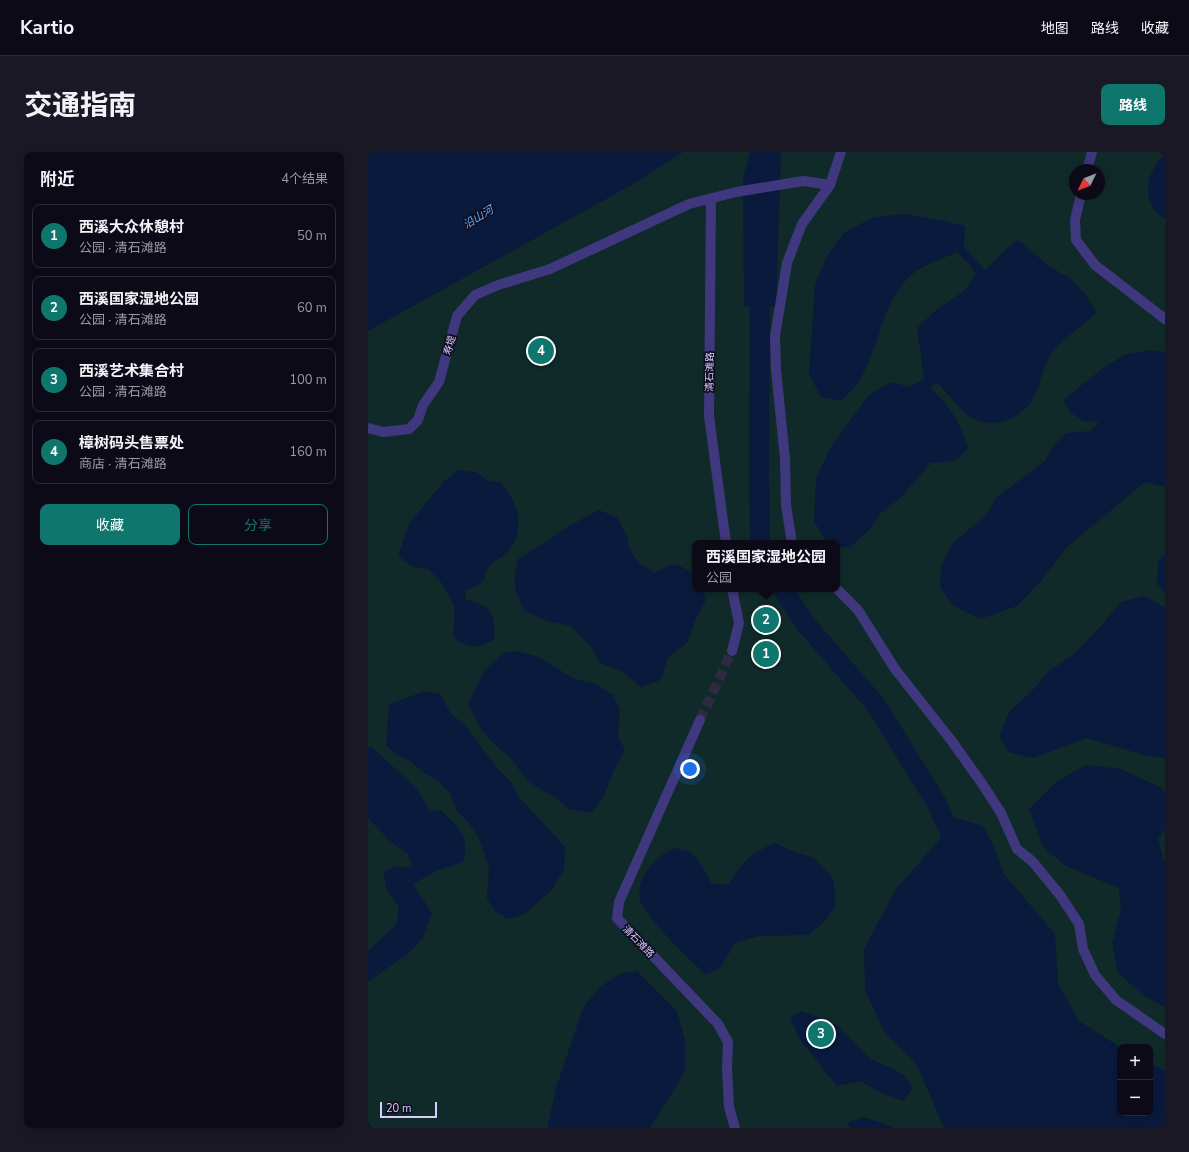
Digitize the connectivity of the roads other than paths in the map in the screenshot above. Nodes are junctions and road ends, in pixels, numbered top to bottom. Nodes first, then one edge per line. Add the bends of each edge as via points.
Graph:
1 (841, 152) edge
2 (1092, 152) edge
3 (1089, 164) edge
4 (830, 185) junction
5 (711, 199) junction
6 (1079, 200) edge
7 (1165, 319) edge
8 (368, 428) edge
9 (726, 540) edge
10 (792, 540) edge
11 (733, 592) edge
12 (840, 592) edge
13 (732, 651) tunnel mouth
14 (700, 720) tunnel mouth
15 (1165, 1034) edge
16 (735, 1128) edge

1 - 4 street
2 - 3 street
4 - 5 street, 寿堤 via 803,181 736,192
4 - 10 street via 802,224 787,263 775,336 786,505
5 - 8 street, 寿堤 via 689,204 550,269 475,295 457,316 439,382 423,405 418,420 409,429 383,432
5 - 9 street, 清石滩路 via 709,416
6 - 7 street via 1074,220 1076,240 1095,265
11 - 13 street via 739,623
12 - 15 street via 858,610 895,669 983,785 1001,813 1017,849 1033,862 1064,901 1079,924 1083,949 1095,975 1116,1000
14 - 16 street, 清石滩路 via 619,902 617,918 718,1024 728,1042 729,1107

